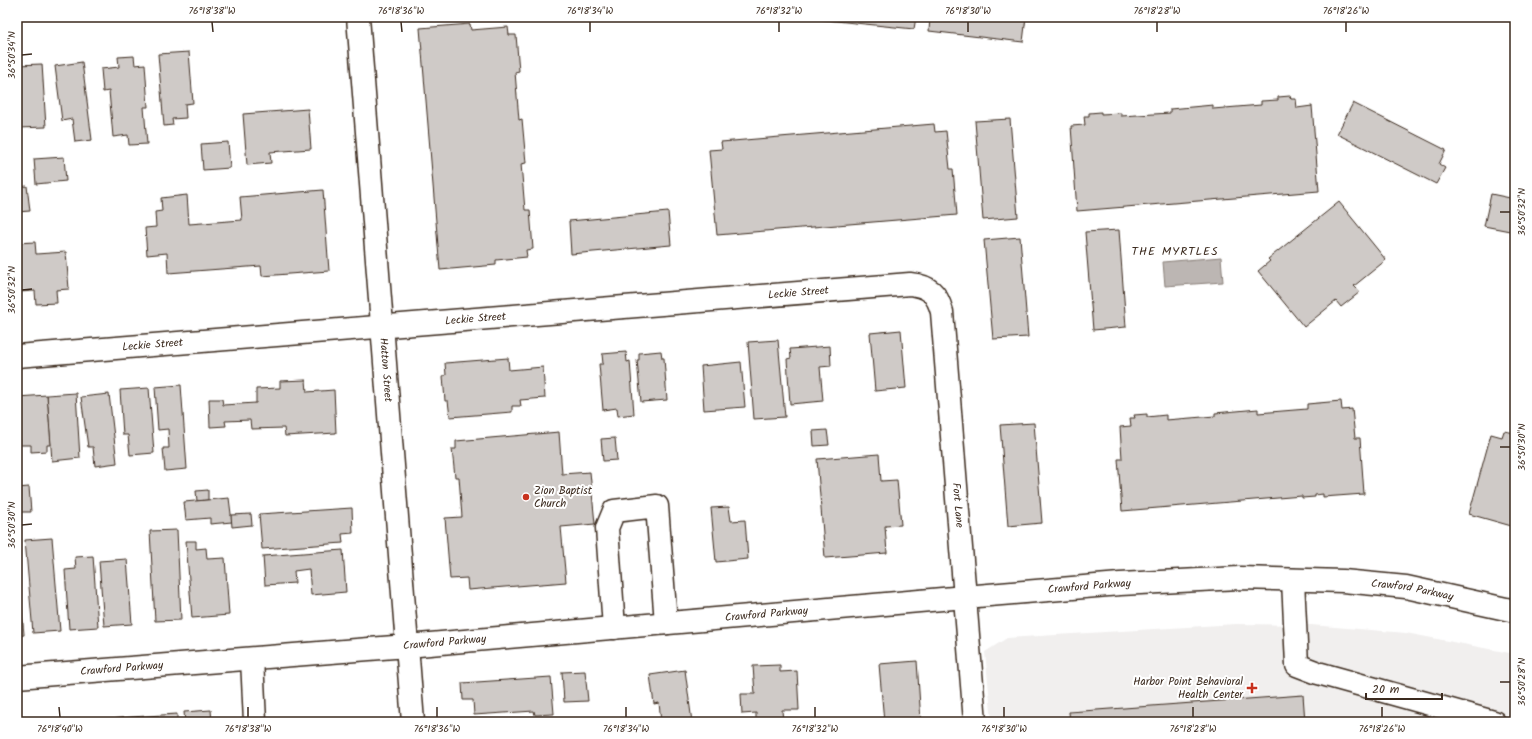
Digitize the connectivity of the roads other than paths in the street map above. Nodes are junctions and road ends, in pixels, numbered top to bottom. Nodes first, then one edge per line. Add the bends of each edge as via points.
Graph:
1 (358, 17) edge
2 (932, 291) joint
3 (382, 326) junction
4 (17, 356) edge
5 (1293, 580) junction
6 (965, 597) junction
7 (1515, 611) edge
8 (666, 623) junction
9 (614, 628) junction
10 (407, 646) junction
11 (252, 659) junction
12 (17, 678) edge
13 (255, 722) edge
14 (413, 722) edge
15 (975, 722) edge
16 (1494, 722) edge

1 - 3 street, Hatton Street
2 - 3 street, Leckie Street via 910,284
2 - 6 street, Fort Lane via 939,301 942,312
3 - 4 street, Leckie Street
3 - 10 street, Hatton Street
5 - 6 street, Crawford Parkway via 1239,578 1120,584
5 - 7 street, Crawford Parkway via 1343,581 1406,587
5 - 16 street via 1298,665 1318,673
6 - 8 street, Crawford Parkway
6 - 15 street, Fort Lane
8 - 9 street, Crawford Parkway
8 - 9 street via 657,506 614,511 607,528
9 - 10 street, Crawford Parkway
10 - 11 street, Crawford Parkway
10 - 14 street, Hatton Street
11 - 12 street, Crawford Parkway
11 - 13 street

